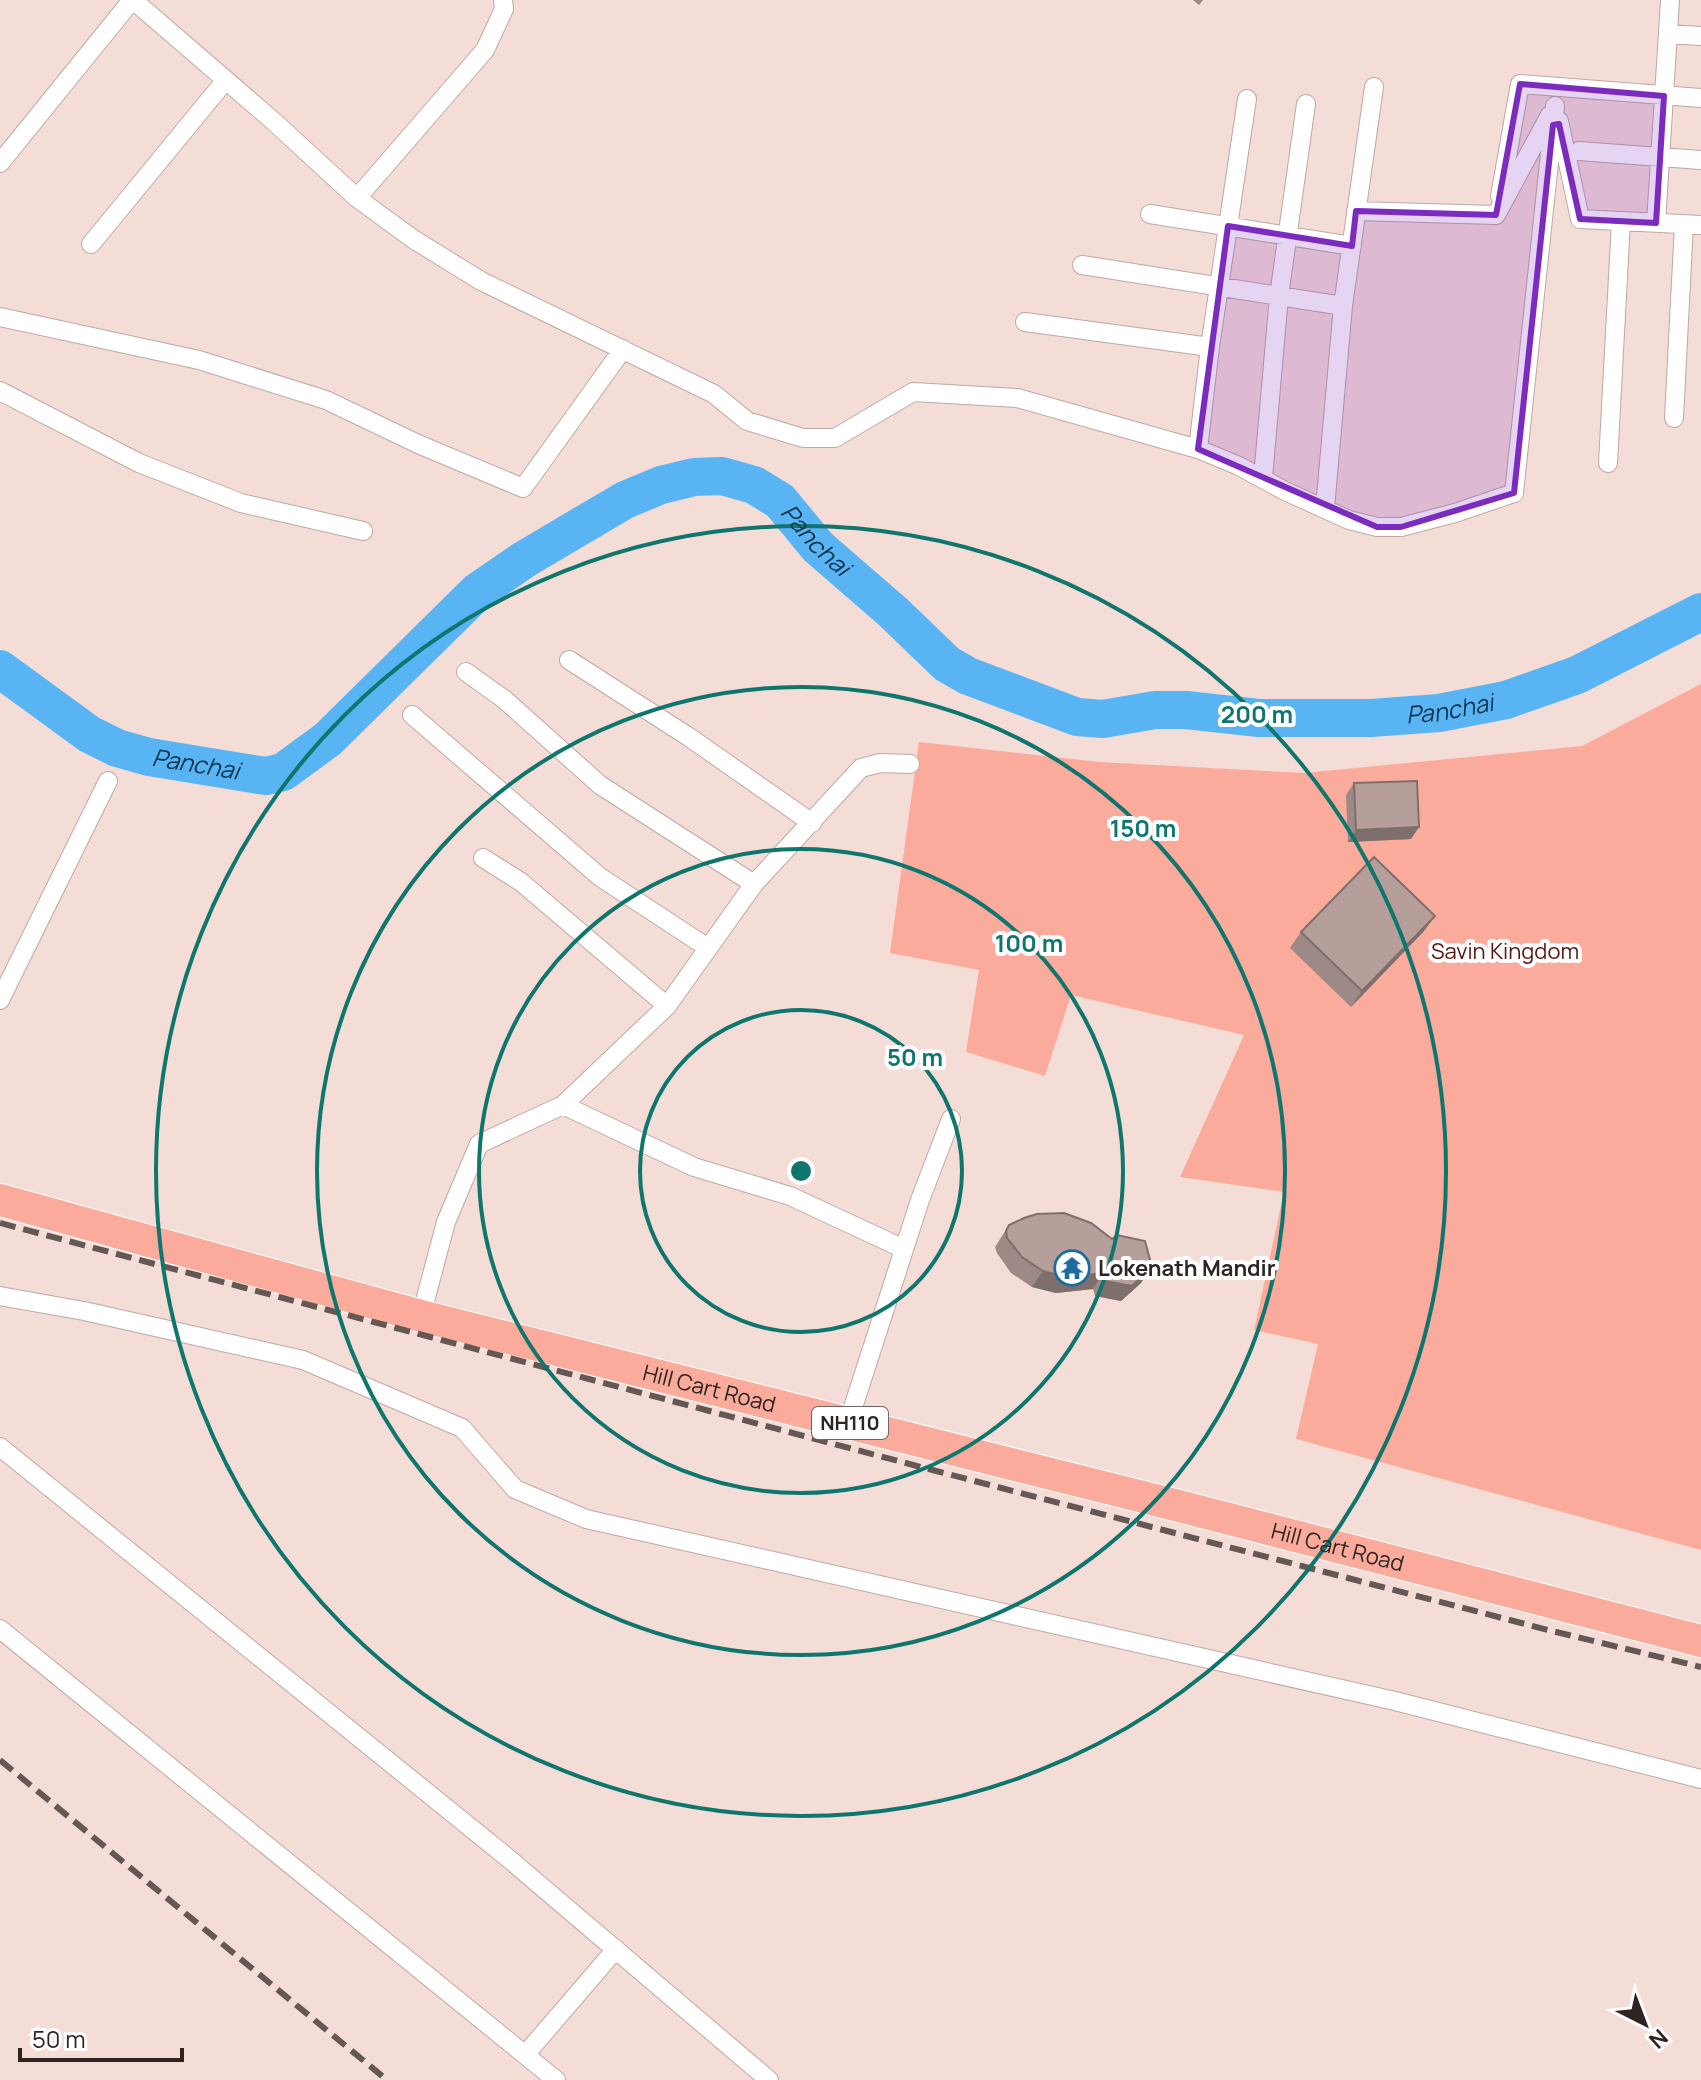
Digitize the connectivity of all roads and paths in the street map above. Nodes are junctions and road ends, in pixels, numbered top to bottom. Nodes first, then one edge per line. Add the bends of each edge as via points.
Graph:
1 (133, 0) edge
2 (503, 0) edge
3 (1670, 0) edge
4 (1668, 34) junction
5 (1701, 36) edge
6 (225, 81) junction
7 (1374, 87) dead end
8 (1664, 96) junction
9 (1701, 98) edge
10 (1247, 99) dead end
11 (1306, 104) dead end
12 (1555, 106) junction
13 (1579, 151) dead end
14 (1660, 157) junction
15 (1701, 160) edge
16 (0, 163) edge
17 (357, 198) junction
18 (1356, 211) junction
19 (1150, 214) dead end
20 (1496, 215) junction
21 (1621, 221) junction
22 (1656, 223) junction
23 (1693, 224) edge
24 (1228, 226) junction
25 (1288, 236) junction
26 (91, 244) dead end
27 (1352, 246) junction
28 (1082, 265) dead end
29 (1219, 286) junction
30 (1279, 296) junction
31 (1343, 306) junction
32 (0, 317) edge
33 (1025, 322) dead end
34 (1210, 347) junction
35 (623, 349) junction
36 (0, 391) edge
37 (1674, 418) dead end
38 (1198, 449) junction
39 (1608, 463) dead end
40 (1263, 478) junction
41 (1325, 508) junction
42 (363, 531) dead end
43 (569, 660) dead end
44 (466, 672) dead end
45 (412, 715) dead end
46 (910, 764) dead end
47 (108, 781) dead end
48 (812, 823) junction
49 (483, 858) dead end
50 (754, 884) junction
51 (708, 948) junction
52 (0, 1000) edge
53 (667, 1006) junction
54 (563, 1105) junction
55 (951, 1119) dead end
56 (0, 1200) edge
57 (904, 1249) junction
58 (0, 1296) edge
59 (421, 1316) junction
60 (848, 1423) junction
61 (0, 1447) edge
62 (0, 1629) edge
63 (1701, 1641) edge
64 (1701, 1779) edge
65 (616, 1949) junction
66 (525, 2055) junction
67 (556, 2080) edge
68 (769, 2080) edge

1 - 6 street
1 - 16 street
2 - 17 street via 485,50
3 - 4 street
4 - 5 street
4 - 8 street
6 - 17 street
6 - 26 street
7 - 18 street
8 - 9 street
8 - 14 street
8 - 20 street via 1520,84
10 - 24 street
11 - 25 street
12 - 20 street
12 - 21 street via 1580,219
12 - 41 street via 1514,493 1401,527 1349,520
13 - 14 street
14 - 15 street
14 - 22 street
17 - 35 street via 481,281
18 - 20 street
18 - 27 street
19 - 24 street
21 - 22 street
21 - 39 street
22 - 23 street
23 - 37 street
24 - 25 street
24 - 29 street
25 - 27 street
25 - 30 street
27 - 31 street
28 - 29 street
29 - 30 street
29 - 34 street
30 - 31 street
30 - 40 street
31 - 41 street
32 - 35 street via 199,360 326,400 523,488
33 - 34 street
34 - 38 street
35 - 38 street via 714,394 747,421 803,438 835,438 913,392 1017,398
36 - 42 street via 139,463 226,498
38 - 40 street
40 - 41 street
43 - 48 street
44 - 50 street via 600,785
45 - 51 street via 600,877
46 - 48 street via 861,768
47 - 52 street
48 - 50 street
49 - 53 street via 521,882
50 - 51 street
51 - 53 street
53 - 54 street
54 - 57 street via 694,1167 790,1196
54 - 59 street via 479,1144 446,1222
55 - 57 street
56 - 59 highway, Hill Cart Road / NH110
57 - 60 street
58 - 64 street via 303,1360 462,1428 515,1489 586,1519 1395,1701
59 - 60 highway, Hill Cart Road / NH110
60 - 63 highway, Hill Cart Road / NH110
61 - 65 street
62 - 66 street
65 - 66 street
65 - 68 street
66 - 67 street

